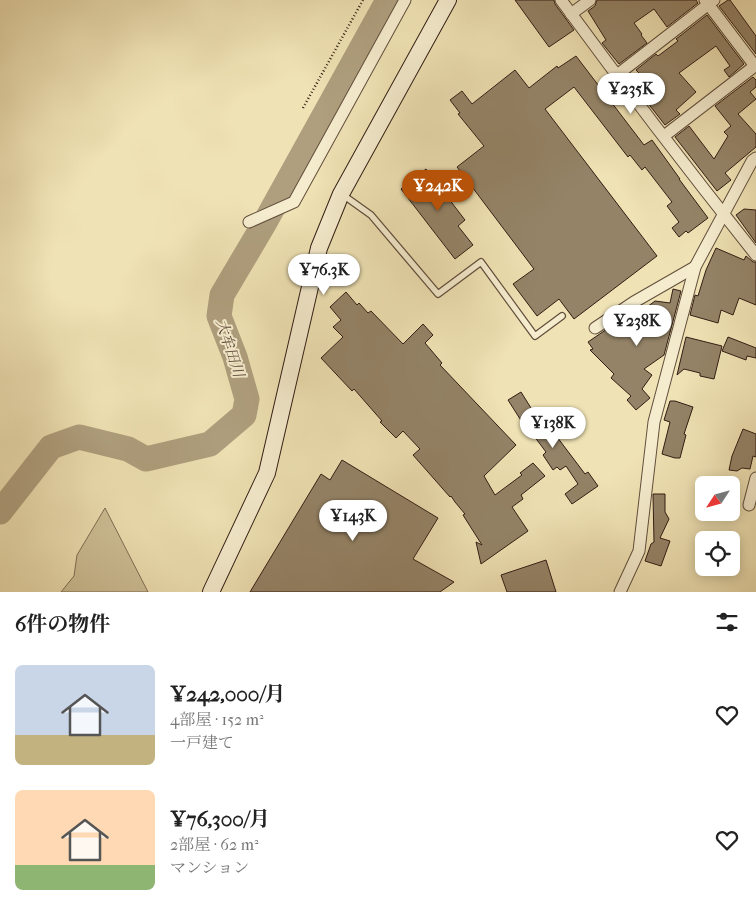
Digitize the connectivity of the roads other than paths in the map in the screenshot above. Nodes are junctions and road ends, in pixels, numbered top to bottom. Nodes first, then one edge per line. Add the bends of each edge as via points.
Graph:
1 (405, 0) edge
2 (448, 0) edge
3 (560, 0) edge
4 (590, 0) edge
5 (709, 1) edge
6 (571, 14) junction
7 (756, 66) edge
8 (617, 75) junction
9 (664, 136) junction
10 (756, 158) edge
11 (341, 194) junction
12 (724, 214) junction
13 (249, 222) dead end
14 (756, 255) edge
15 (695, 267) junction
16 (562, 316) dead end
17 (595, 328) dead end
18 (756, 478) edge
19 (749, 505) dead end
20 (211, 592) edge
21 (620, 592) edge

1 - 13 street via 294,202
2 - 11 street
3 - 6 street
4 - 6 street
5 - 7 street
5 - 8 street
6 - 8 street
7 - 9 street
8 - 9 street
9 - 12 street
10 - 12 street
11 - 16 lane via 371,215 438,294 481,262 535,336
11 - 20 street via 318,248 267,473
12 - 14 street
12 - 15 street
15 - 17 street
15 - 21 street via 654,422 639,551
18 - 19 street

